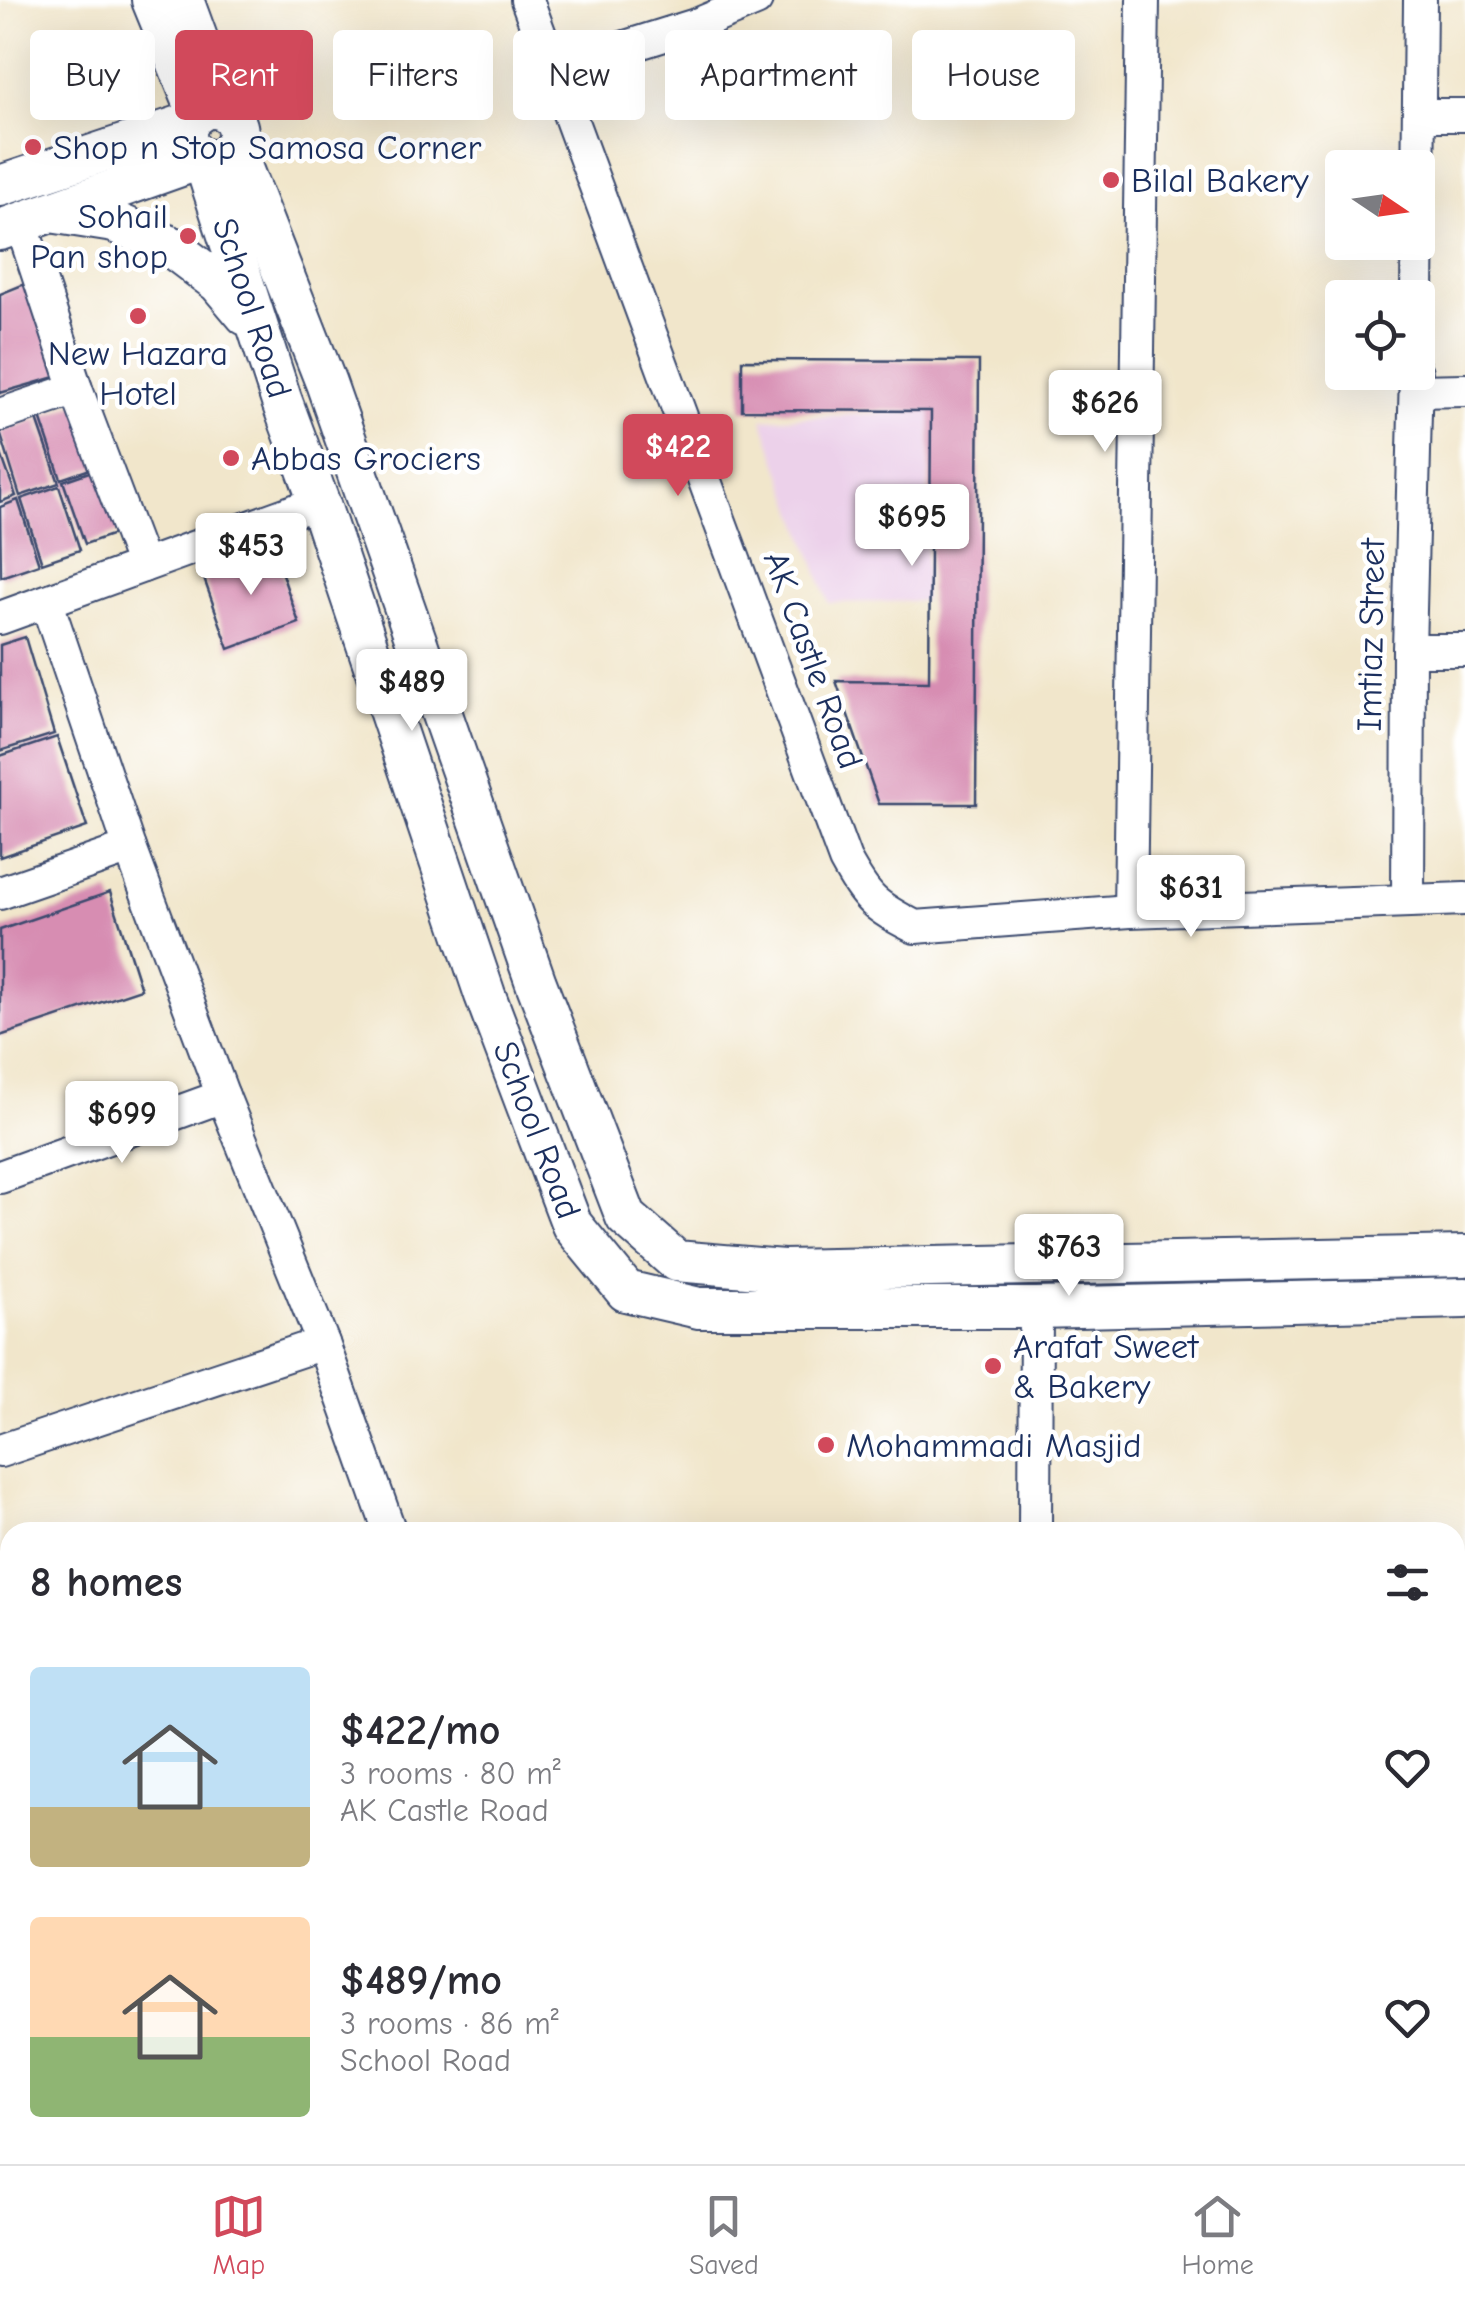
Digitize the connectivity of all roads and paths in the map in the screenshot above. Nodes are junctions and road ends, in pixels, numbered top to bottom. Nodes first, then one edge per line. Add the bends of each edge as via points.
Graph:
1 (152, 0) edge
2 (183, 0) edge
3 (527, 0) edge
4 (756, 0) edge
5 (1142, 0) edge
6 (1420, 0) edge
7 (538, 30) edge
8 (645, 41) edge
9 (1419, 115) junction
10 (1465, 115) edge
11 (570, 120) edge
12 (210, 131) junction
13 (0, 186) edge
14 (25, 222) edge
15 (1417, 280) edge
16 (258, 330) junction
17 (326, 383) junction
18 (1435, 385) edge
19 (76, 389) junction
20 (1416, 390) edge
21 (1465, 390) edge
22 (281, 398) junction
23 (0, 415) edge
24 (318, 502) junction
25 (143, 566) junction
26 (47, 602) junction
27 (0, 618) edge
28 (1410, 650) junction
29 (1465, 650) edge
30 (130, 848) junction
31 (0, 894) edge
32 (1465, 899) edge
33 (1408, 900) junction
34 (1130, 911) junction
35 (223, 1096) junction
36 (0, 1177) edge
37 (1465, 1256) edge
38 (839, 1288) junction
39 (1465, 1298) edge
40 (1036, 1308) junction
41 (323, 1343) junction
42 (0, 1451) edge
43 (386, 1522) edge
44 (1035, 1522) edge

1 - 12 street, School Road
2 - 12 street, School Road
3 - 7 street, AK Castle Road
4 - 8 street
5 - 34 street
6 - 9 street
9 - 10 street
9 - 15 street
11 - 34 street, AK Castle Road via 844,860 863,893 915,926
12 - 13 street
12 - 14 street
12 - 16 street, School Road
12 - 17 street, School Road
14 - 16 street via 114,222 170,246 219,282
14 - 19 street
16 - 22 street, School Road
17 - 22 street
17 - 38 street, School Road via 536,984 626,1217 676,1261 783,1270
18 - 21 street
19 - 23 street
19 - 25 street
20 - 28 street, Imtiaz Street
22 - 24 street, School Road
24 - 25 street
24 - 38 street, School Road via 485,995 572,1226 626,1291 700,1308
25 - 26 street
26 - 27 street
26 - 30 street
28 - 29 street
28 - 33 street, Imtiaz Street
30 - 31 street
30 - 35 street
32 - 33 street
33 - 34 street
35 - 36 street
35 - 41 street
37 - 38 street, School Road
38 - 40 street, School Road
39 - 40 street, School Road
40 - 44 street
41 - 42 street
41 - 43 street

